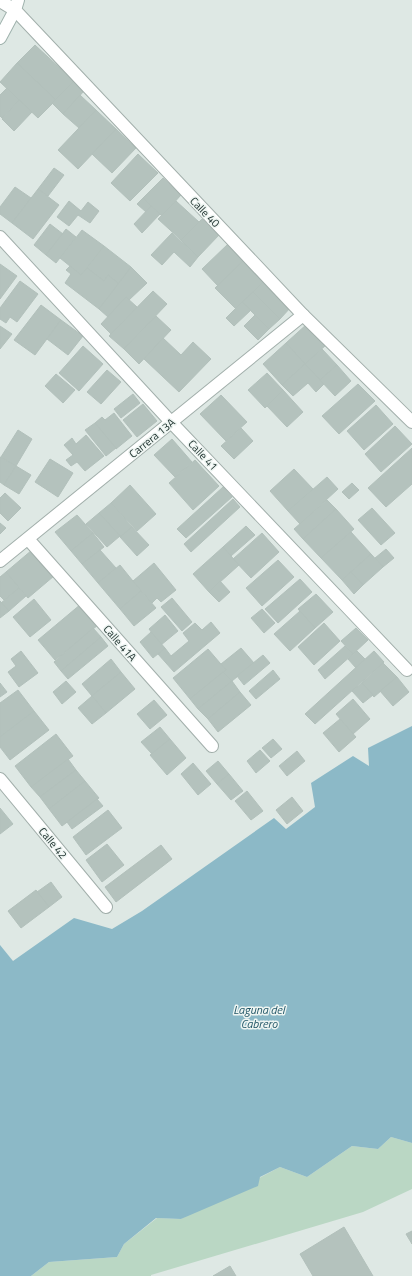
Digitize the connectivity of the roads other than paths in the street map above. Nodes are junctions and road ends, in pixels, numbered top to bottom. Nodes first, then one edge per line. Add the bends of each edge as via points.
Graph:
1 (0, 1) edge
2 (17, 5) edge
3 (0, 38) edge
4 (0, 237) edge
5 (303, 315) junction
6 (171, 422) junction
7 (412, 422) edge
8 (28, 539) junction
9 (0, 561) edge
10 (407, 670) dead end
11 (212, 746) dead end
12 (0, 779) edge
13 (106, 907) dead end

1 - 2 street, Calle 40
2 - 3 street
2 - 5 street, Calle 40
4 - 6 street, Calle 41
5 - 6 street, Carrera 13A
5 - 7 street, Calle 40
6 - 8 street, Carrera 13A
6 - 10 street, Calle 41
8 - 9 street, Carrera 13A
8 - 11 street, Calle 41A
12 - 13 street, Calle 42

